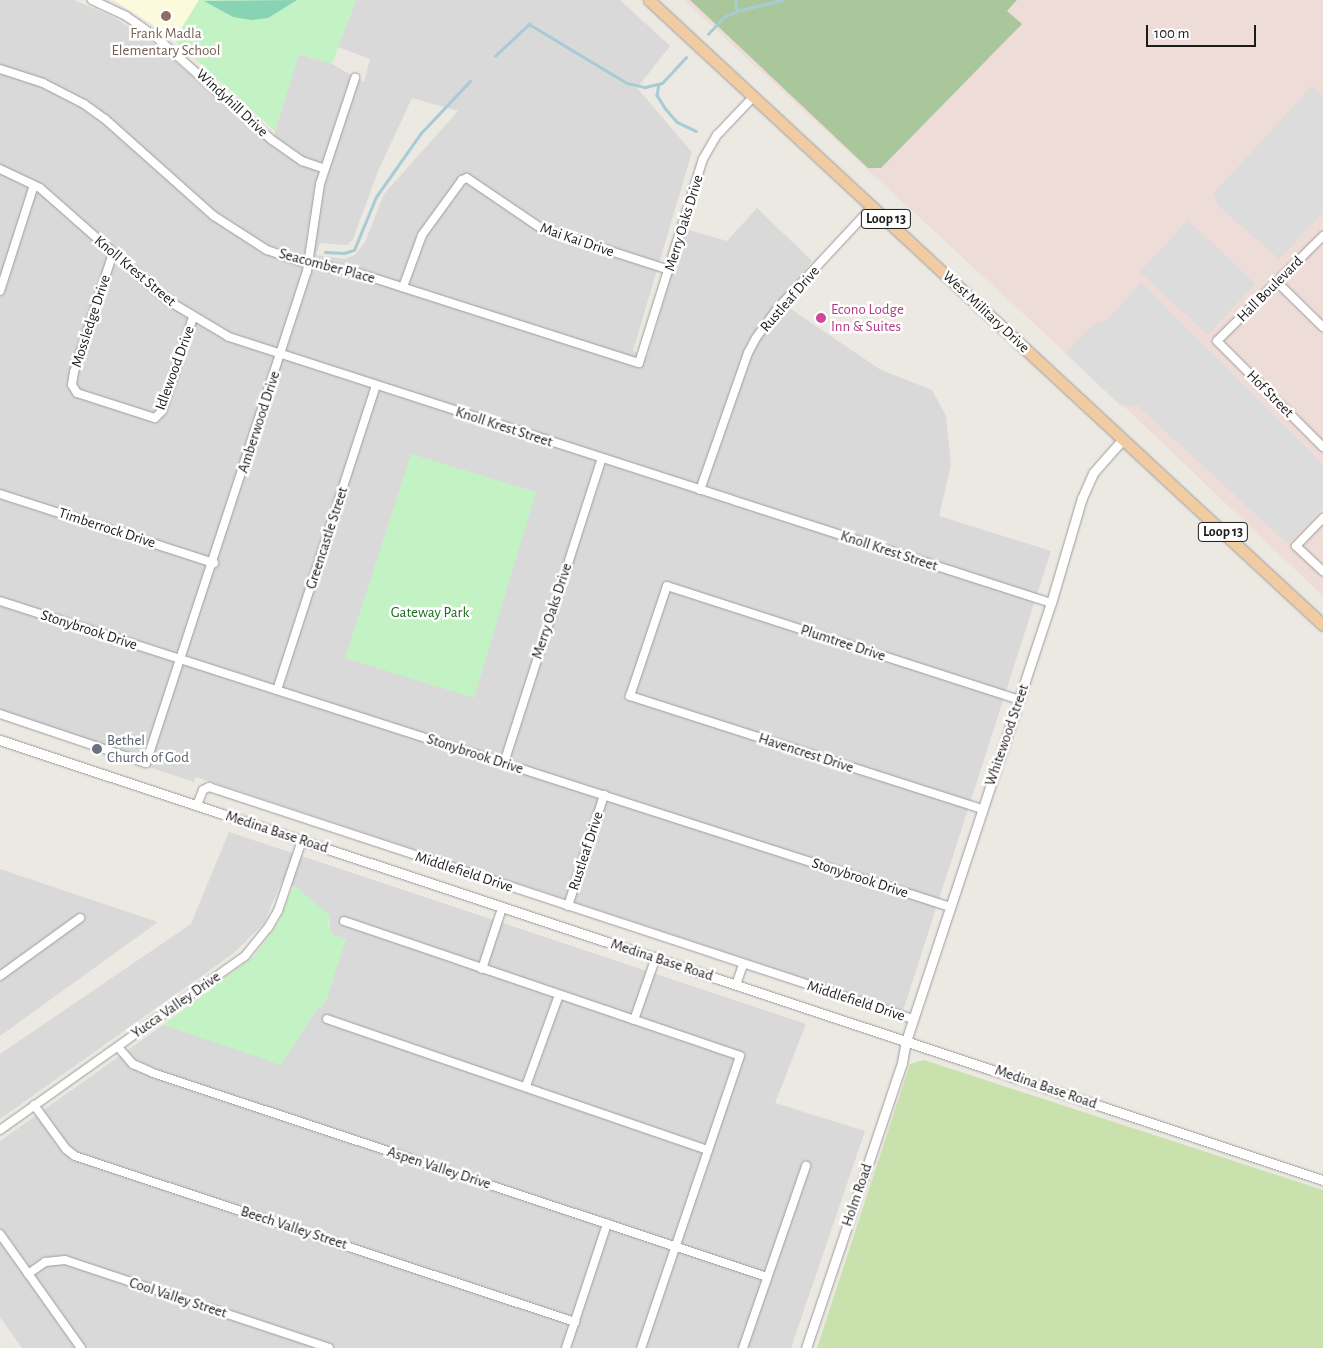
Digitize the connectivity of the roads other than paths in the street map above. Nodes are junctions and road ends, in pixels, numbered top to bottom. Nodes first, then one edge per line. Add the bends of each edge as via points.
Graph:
1 (92, 0) edge
2 (649, 0) edge
3 (0, 69) edge
4 (355, 78) dead end
5 (753, 97) junction
6 (0, 169) edge
7 (325, 170) junction
8 (34, 185) junction
9 (872, 207) junction
10 (1323, 236) edge
11 (113, 253) junction
12 (309, 264) junction
13 (4, 265) edge
14 (670, 270) junction
15 (1278, 282) junction
16 (404, 287) junction
17 (0, 291) edge
18 (193, 317) junction
19 (1323, 327) edge
20 (1217, 341) joint
21 (280, 355) junction
22 (639, 363) joint
23 (376, 385) junction
24 (155, 418) joint
25 (1123, 438) junction
26 (1323, 447) edge
27 (602, 458) junction
28 (700, 490) junction
29 (0, 494) edge
30 (1323, 518) edge
31 (214, 563) junction
32 (1323, 571) edge
33 (0, 601) edge
34 (1051, 603) junction
35 (1323, 625) edge
36 (182, 659) junction
37 (278, 690) junction
38 (630, 696) joint
39 (1019, 700) junction
40 (0, 714) edge
41 (0, 740) edge
42 (504, 763) junction
43 (604, 795) junction
44 (197, 805) junction
45 (982, 809) junction
46 (302, 840) junction
47 (568, 906) junction
48 (950, 907) junction
49 (502, 908) junction
50 (80, 918) dead end
51 (344, 920) dead end
52 (656, 957) junction
53 (742, 964) junction
54 (482, 969) junction
55 (0, 976) edge
56 (736, 985) junction
57 (559, 995) junction
58 (327, 1019) dead end
59 (913, 1019) junction
60 (634, 1020) junction
61 (906, 1041) junction
62 (118, 1047) junction
63 (526, 1086) junction
64 (34, 1105) junction
65 (0, 1130) edge
66 (708, 1150) junction
67 (806, 1166) dead end
68 (1323, 1180) edge
69 (607, 1224) junction
70 (0, 1234) edge
71 (676, 1247) junction
72 (28, 1274) junction
73 (767, 1277) junction
74 (575, 1322) junction
75 (81, 1348) edge
76 (329, 1348) edge
77 (566, 1348) edge
78 (641, 1348) edge
79 (743, 1348) edge
80 (806, 1348) edge

1 - 7 street, Windyhill Drive via 126,16 156,37 272,140 302,161
2 - 5 main road, West Military Drive / Loop 13
3 - 12 street, Seacomber Place via 43,83 84,104 228,226 268,250
4 - 7 street, Amberwood Drive
5 - 9 main road, West Military Drive / Loop 13
5 - 14 street, Merry Oaks Drive via 717,135 702,159
6 - 8 street, Knoll Krest Street
7 - 12 street, Amberwood Drive via 316,201
8 - 11 street, Knoll Krest Street
8 - 13 street
9 - 25 main road, West Military Drive / Loop 13
9 - 28 street, Rustleaf Drive via 777,309 756,338
10 - 15 street, Hall Boulevard
11 - 18 street, Knoll Krest Street via 154,290
11 - 24 street, Mossledge Drive via 74,372 74,390 82,396
12 - 16 street, Seacomber Place via 351,271
12 - 21 street, Amberwood Drive
13 - 17 street
14 - 16 street, Mai Kai Drive via 542,229 467,178 462,180 422,235
14 - 22 street, Merry Oaks Drive
15 - 19 street
15 - 20 street, Hall Boulevard
16 - 22 street, Seacomber Place
18 - 21 street, Knoll Krest Street via 229,336
18 - 24 street, Idlewood Drive via 162,410
20 - 26 street, Hof Street
21 - 23 street, Knoll Krest Street
21 - 31 street, Amberwood Drive
23 - 27 street, Knoll Krest Street
23 - 37 street, Greencastle Street
25 - 34 street, Whitewood Street via 1104,458 1086,488
25 - 35 main road, West Military Drive / Loop 13
27 - 28 street, Knoll Krest Street
27 - 42 street, Merry Oaks Drive
28 - 34 street, Knoll Krest Street
29 - 31 street, Timberrock Drive
30 - 32 street via 1296,546
31 - 36 street, Amberwood Drive
33 - 36 street, Stonybrook Drive
34 - 39 street, Whitewood Street
36 - 37 street, Stonybrook Drive
36 - 40 street, Amberwood Drive via 146,763
37 - 42 street, Stonybrook Drive
38 - 39 street, Plumtree Drive via 667,586
38 - 45 street, Havencrest Drive
39 - 45 street, Whitewood Street
41 - 44 street, Medina Base Road
42 - 43 street, Stonybrook Drive
43 - 47 street, Rustleaf Drive
43 - 48 street, Stonybrook Drive
44 - 46 street, Medina Base Road
44 - 47 street, Middlefield Drive via 203,790 209,787
45 - 48 street, Whitewood Street
46 - 49 street, Medina Base Road
46 - 62 street, Yucca Valley Drive via 278,911 256,944 245,956
47 - 53 street, Middlefield Drive
48 - 59 street, Whitewood Street
49 - 52 street, Medina Base Road
49 - 54 street
50 - 55 street
51 - 54 street
52 - 56 street, Medina Base Road
52 - 60 street
53 - 56 street
53 - 59 street, Middlefield Drive
54 - 57 street
56 - 61 street, Medina Base Road
57 - 60 street
57 - 63 street
58 - 63 street
59 - 61 street, Whitewood Street
60 - 66 street via 740,1056
61 - 68 street, Medina Base Road
61 - 80 street, Holm Road via 902,1063
62 - 64 street, Yucca Valley Drive
62 - 69 street, Aspen Valley Drive via 133,1064 153,1073
63 - 66 street
64 - 65 street, Yucca Valley Drive
64 - 74 street, Beech Valley Street via 66,1149 75,1156
66 - 71 street
67 - 73 street
69 - 71 street, Aspen Valley Drive
69 - 74 street
70 - 72 street
71 - 73 street, Aspen Valley Drive
71 - 78 street
72 - 75 street
72 - 76 street, Cool Valley Street via 46,1262 65,1260
73 - 79 street
74 - 77 street

